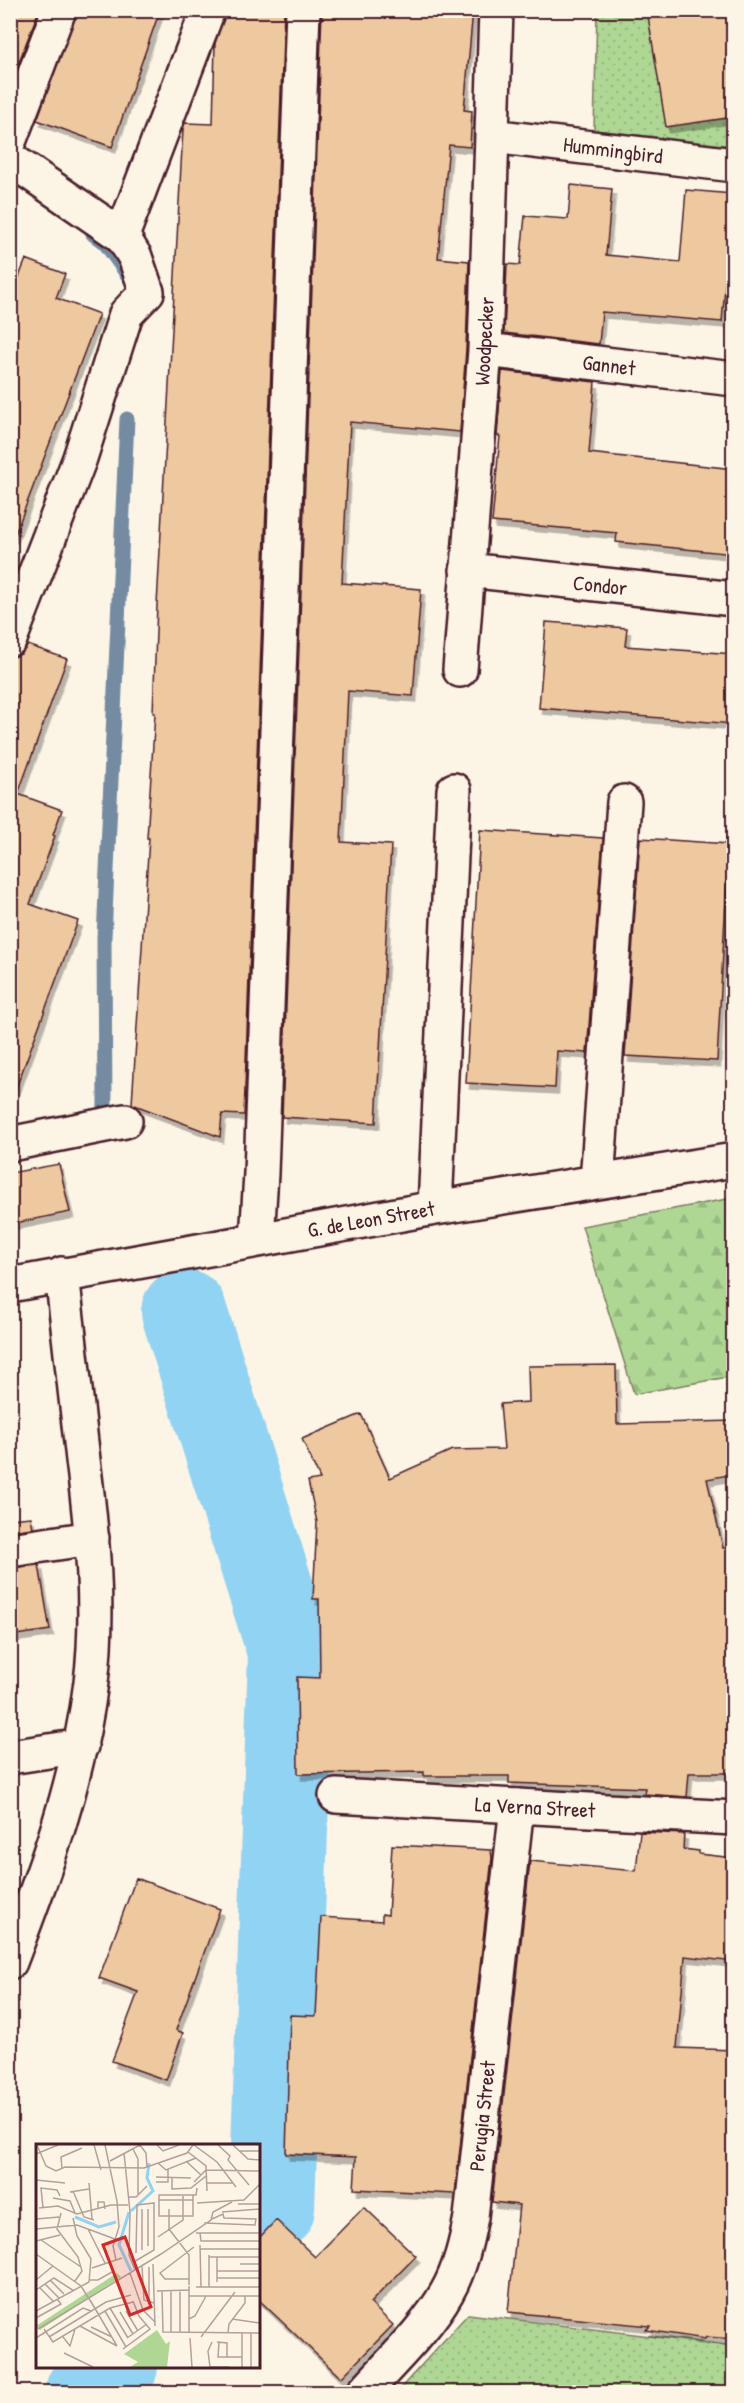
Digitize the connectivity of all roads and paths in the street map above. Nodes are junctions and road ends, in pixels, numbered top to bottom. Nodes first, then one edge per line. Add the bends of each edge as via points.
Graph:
1 (59, 10) edge
2 (208, 10) edge
3 (303, 10) edge
4 (496, 10) edge
5 (492, 136) junction
6 (10, 139) edge
7 (10, 159) edge
8 (734, 165) edge
9 (122, 236) junction
10 (485, 350) junction
11 (734, 380) edge
12 (467, 570) junction
13 (734, 599) edge
14 (10, 639) edge
15 (460, 670) dead end
16 (454, 790) dead end
17 (624, 802) dead end
18 (125, 1121) dead end
19 (10, 1144) edge
20 (734, 1160) edge
21 (597, 1182) junction
22 (435, 1208) junction
23 (257, 1239) junction
24 (62, 1274) junction
25 (10, 1285) edge
26 (92, 1538) junction
27 (10, 1550) edge
28 (81, 1746) junction
29 (10, 1757) edge
30 (336, 1796) dead end
31 (517, 1806) junction
32 (734, 1818) edge
33 (10, 1962) edge
34 (364, 2392) edge

1 - 6 street
2 - 9 street
3 - 23 street
4 - 5 street, Woodpecker
5 - 8 street, Hummingbird
5 - 10 street, Woodpecker
7 - 9 street
9 - 14 street via 147,292 126,314 80,458
10 - 11 street, Gannet
10 - 12 street, Woodpecker
12 - 13 street, Condor
12 - 15 street, Woodpecker
16 - 22 street
17 - 21 street
18 - 19 street
20 - 21 street, G. de Leon Street
21 - 22 street, G. de Leon Street
22 - 23 street, G. de Leon Street
23 - 24 street, G. de Leon Street
24 - 25 street, G. de Leon Street
24 - 26 street
26 - 27 street
26 - 28 street via 92,1681
28 - 29 street
28 - 33 street via 44,1873
30 - 31 street, La Verna Street
31 - 32 street, La Verna Street
31 - 34 street, Perugia Street via 471,2217 463,2256 447,2293

